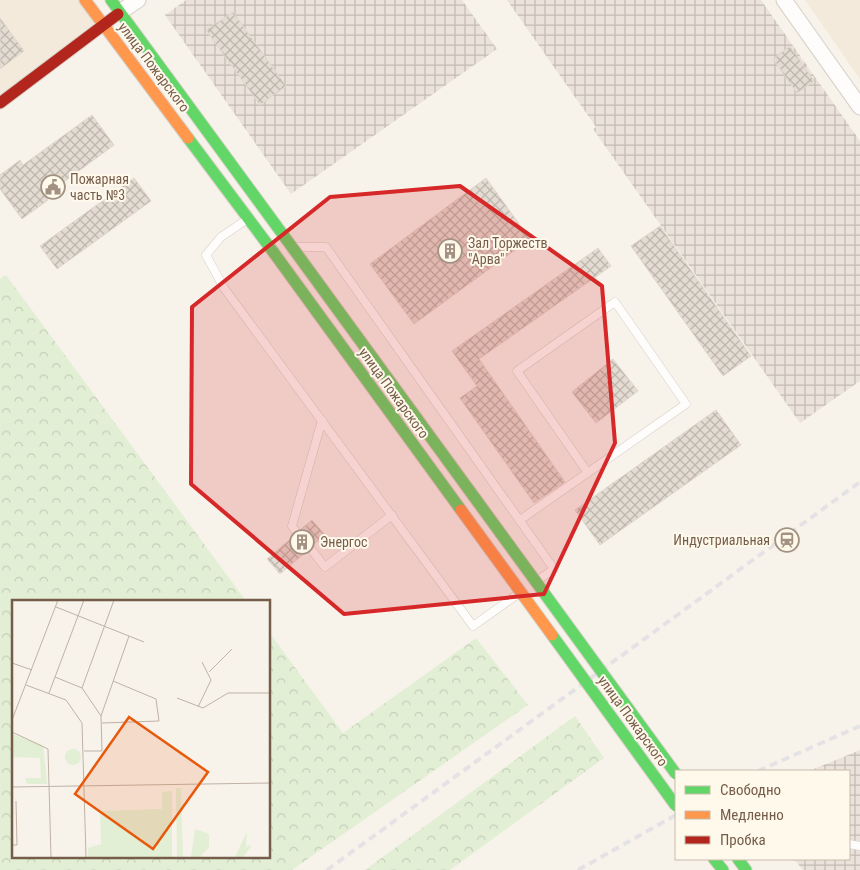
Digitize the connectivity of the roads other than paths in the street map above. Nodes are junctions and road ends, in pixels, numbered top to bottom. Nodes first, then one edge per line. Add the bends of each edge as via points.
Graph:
1 (85, 0) edge
2 (138, 0) edge
3 (784, 0) edge
4 (116, 6) edge
5 (103, 24) junction
6 (0, 103) edge
7 (860, 107) edge
8 (248, 218) junction
9 (292, 247) junction
10 (274, 253) junction
11 (322, 420) junction
12 (588, 473) junction
13 (392, 515) junction
14 (520, 520) junction
15 (298, 533) dead end
16 (310, 548) dead end
17 (675, 773) edge
18 (675, 805) edge
19 (715, 860) edge
20 (723, 870) edge

1 - 5 main road, улица Пожарского
2 - 4 street
3 - 7 street
4 - 5 main road
4 - 9 main road, улица Пожарского
5 - 6 main road
5 - 8 main road, улица Пожарского
8 - 10 main road, улица Пожарского
8 - 11 lane via 221,237 206,254 224,288
9 - 10 lane
9 - 14 lane via 326,246
9 - 17 main road, улица Пожарского, bridge
10 - 18 main road, улица Пожарского, bridge
11 - 13 lane
11 - 15 lane via 292,526
12 - 12 lane via 686,404 615,302 517,371
12 - 14 lane
13 - 14 lane via 473,626 554,569
13 - 16 lane via 325,567
19 - 20 main road

